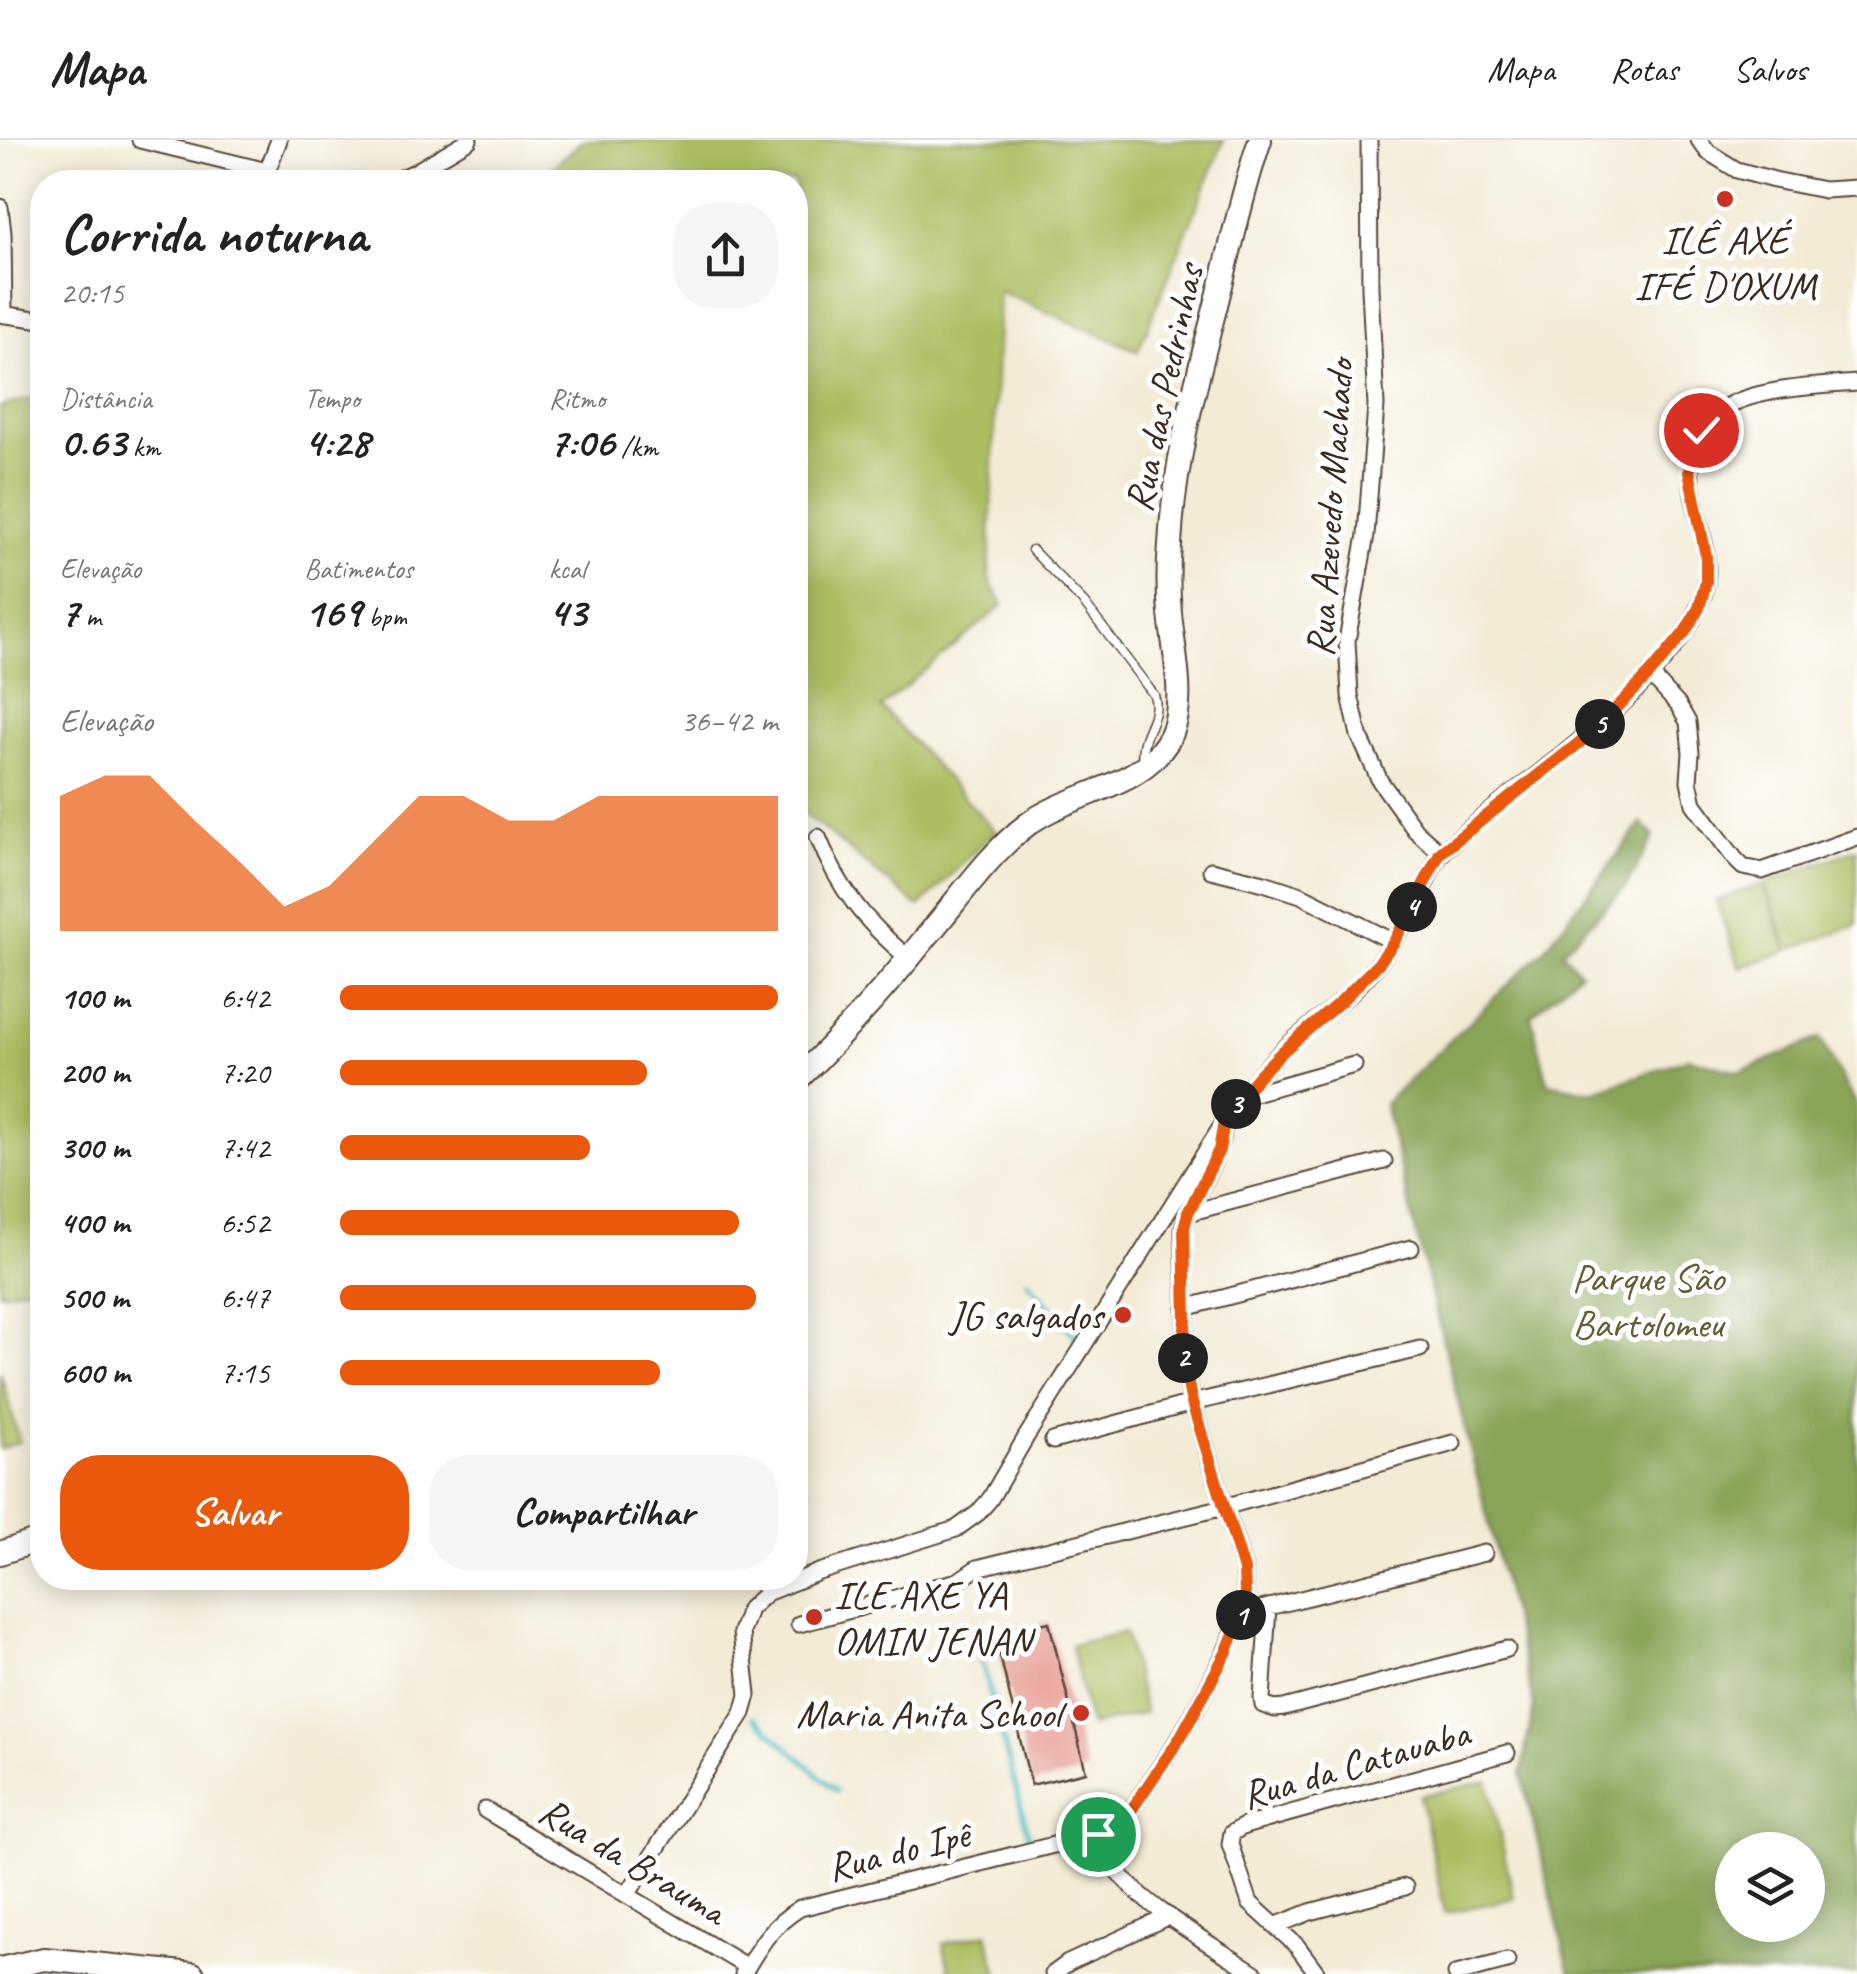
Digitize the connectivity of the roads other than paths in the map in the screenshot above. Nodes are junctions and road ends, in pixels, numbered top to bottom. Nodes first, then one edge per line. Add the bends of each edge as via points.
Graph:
1 (140, 140) edge
2 (279, 140) edge
3 (468, 140) edge
4 (1260, 140) edge
5 (1369, 140) edge
6 (1699, 140) edge
7 (241, 170) edge
8 (268, 170) edge
9 (418, 170) edge
10 (1857, 188) edge
11 (0, 206) edge
12 (2, 315) edge
13 (30, 318) edge
14 (1857, 383) edge
15 (1032, 550) dead end
16 (1650, 674) junction
17 (1144, 766) junction
18 (818, 837) dead end
19 (1857, 837) edge
20 (1440, 853) junction
21 (1211, 870) dead end
22 (1394, 942) junction
23 (908, 959) junction
24 (808, 1063) edge
25 (1354, 1065) dead end
26 (1240, 1097) junction
27 (1224, 1122) junction
28 (1384, 1161) dead end
29 (1188, 1213) junction
30 (1411, 1248) dead end
31 (1185, 1308) junction
32 (1420, 1349) dead end
33 (1192, 1403) junction
34 (1053, 1441) dead end
35 (1452, 1443) dead end
36 (1224, 1507) junction
37 (30, 1543) edge
38 (0, 1553) edge
39 (1484, 1553) dead end
40 (808, 1575) edge
41 (772, 1590) edge
42 (1268, 1607) junction
43 (1242, 1614) junction
44 (799, 1624) dead end
45 (1507, 1649) dead end
46 (1507, 1753) dead end
47 (485, 1810) dead end
48 (1098, 1834) junction
49 (1404, 1887) dead end
50 (626, 1894) junction
51 (1170, 1916) junction
52 (1277, 1925) junction
53 (1508, 1961) dead end
54 (0, 1969) edge
55 (745, 1971) edge
56 (192, 1974) edge
57 (1053, 1974) edge
58 (1256, 1974) edge
59 (1317, 1974) edge
60 (1456, 1974) edge

1 - 7 street
2 - 8 street
3 - 9 street
4 - 17 main road, Rua das Pedrinhas via 1176,483 1169,573 1176,718
5 - 20 street, Rua Azevedo Machado via 1376,406 1366,535 1347,641 1350,695 1380,781
6 - 10 street via 1736,170 1824,190
11 - 12 street
12 - 13 street
14 - 16 street via 1740,400 1701,430 1689,472 1706,582 1685,632
15 - 17 lane via 1084,602 1154,694 1157,708 1142,741
16 - 19 street via 1688,722 1694,804 1744,867 1762,871
16 - 20 street via 1593,732
17 - 23 main road, Rua das Pedrinhas via 1029,823
18 - 23 street via 854,904
20 - 22 street
21 - 22 street via 1301,895
22 - 26 street
23 - 24 main road, Rua das Pedrinhas
25 - 26 street
26 - 27 street
27 - 29 street via 1219,1150
27 - 40 street via 978,1514 956,1529
28 - 29 street
29 - 31 street
30 - 31 street
31 - 33 street via 1182,1356
32 - 33 street
33 - 34 street
33 - 36 street
35 - 36 street
36 - 43 street via 1244,1570
36 - 44 street via 977,1568 958,1581
37 - 38 main road
39 - 42 street
41 - 50 street via 749,1609 742,1632 748,1695 742,1713
42 - 43 street
42 - 45 street via 1262,1699 1268,1707
43 - 48 street via 1180,1738 1128,1815
46 - 52 street, Rua da Catauaba via 1232,1833 1250,1902
47 - 50 street, Rua da Brauma
48 - 51 street via 1116,1869
48 - 55 street, Rua do Ipê via 800,1908 766,1936
49 - 52 street
50 - 55 street, Rua da Brauma
51 - 57 street
51 - 58 street
52 - 59 street
53 - 60 street
54 - 56 main road via 64,1959

